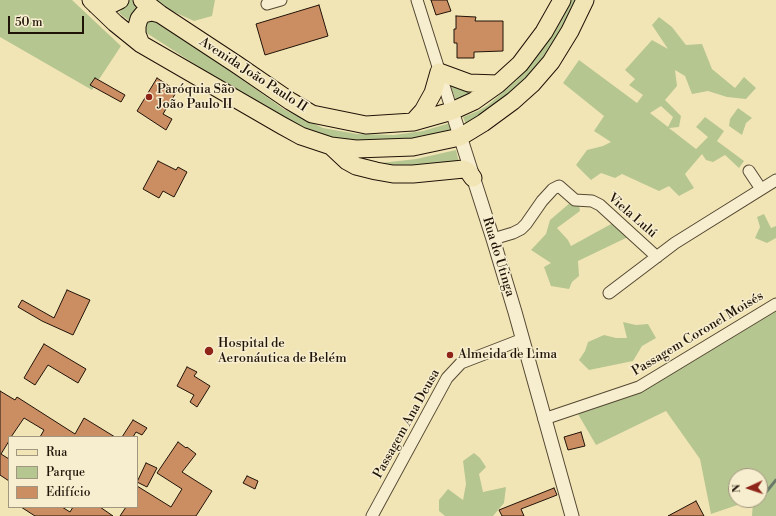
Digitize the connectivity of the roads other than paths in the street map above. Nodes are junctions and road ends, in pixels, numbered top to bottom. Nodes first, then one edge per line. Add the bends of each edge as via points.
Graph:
1 (120, 0) edge
2 (142, 0) edge
3 (281, 0) edge
4 (417, 0) edge
5 (562, 0) edge
6 (585, 0) edge
7 (94, 2) edge
8 (267, 4) dead end
9 (160, 14) junction
10 (141, 44) junction
11 (439, 72) junction
12 (498, 84) junction
13 (452, 112) junction
14 (413, 122) junction
15 (460, 137) junction
16 (331, 146) junction
17 (466, 155) junction
18 (453, 169) junction
19 (749, 171) dead end
20 (473, 178) junction
21 (776, 180) edge
22 (761, 189) junction
23 (493, 239) junction
24 (657, 257) junction
25 (609, 293) dead end
26 (776, 304) edge
27 (523, 339) junction
28 (544, 419) junction
29 (372, 516) edge
30 (572, 516) edge

1 - 7 main road via 110,5
2 - 9 main road, Avenida João Paulo II
3 - 8 street
4 - 11 street, Rua do Utinga
5 - 12 main road, Avenida João Paulo II via 531,50
6 - 15 main road, Avenida João Paulo II via 551,62 532,84 495,115
7 - 10 main road, Avenida João Paulo II
9 - 10 main road via 143,14 139,19 136,26
9 - 14 main road, Avenida João Paulo II via 312,114 366,126
10 - 16 main road, Avenida João Paulo II via 301,136
11 - 12 main road via 469,83
11 - 13 street, Rua do Utinga
11 - 14 main road via 433,93
12 - 13 main road, Avenida João Paulo II via 474,101
13 - 14 main road, Avenida João Paulo II
13 - 15 street, Rua do Utinga
15 - 16 main road, Avenida João Paulo II via 413,147 356,149
15 - 17 street, Rua do Utinga
16 - 18 main road via 347,161 376,172 413,174
17 - 18 main road via 464,161
17 - 20 street, Rua do Utinga
18 - 20 main road via 464,169
19 - 22 street
20 - 23 street, Rua do Utinga
21 - 22 street
22 - 24 street
23 - 24 street, Viela Lulú via 520,229 553,189 559,186 575,200 592,201 600,205
23 - 27 street, Rua do Utinga
24 - 25 street
26 - 28 street, Passagem Coronel Moisés via 639,387
27 - 28 street, Rua do Utinga
27 - 29 street, Passagem Ana Deusa via 462,363 447,378
28 - 30 street, Rua do Utinga

